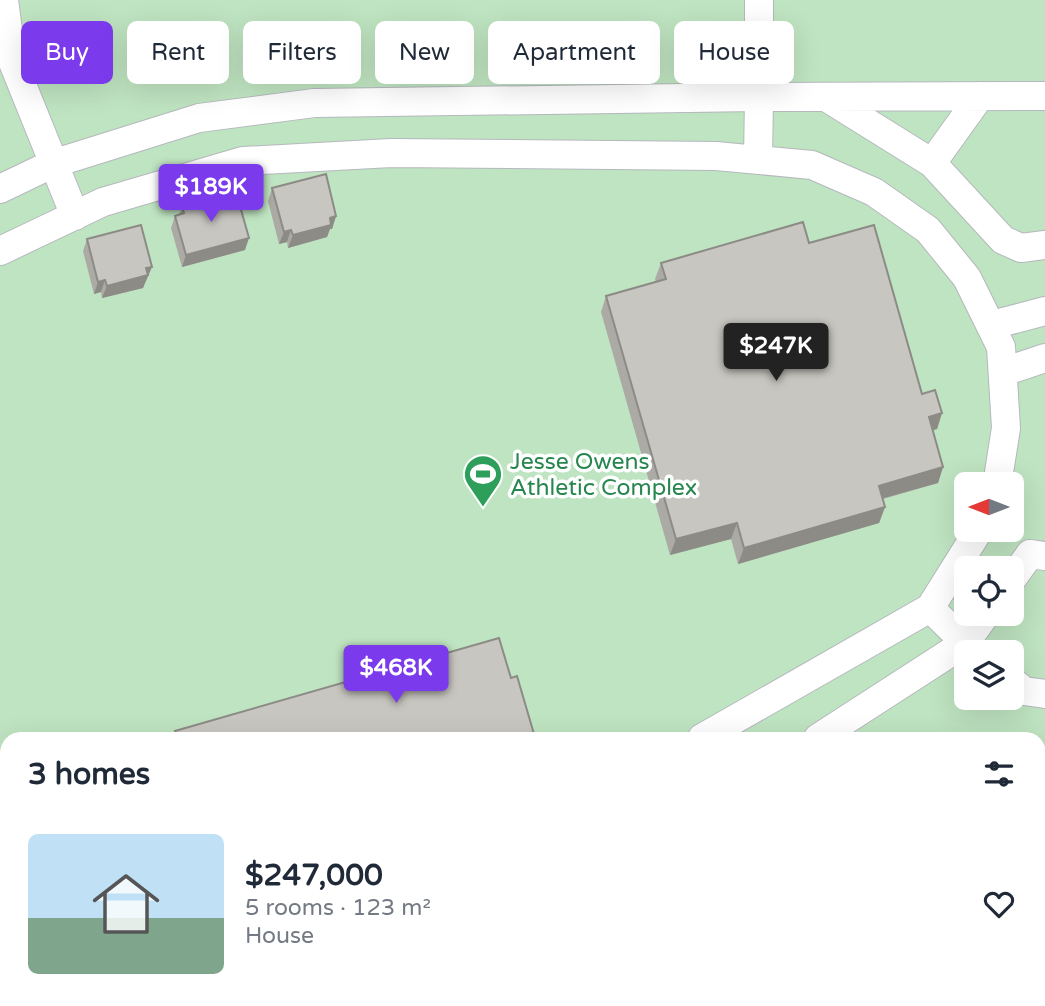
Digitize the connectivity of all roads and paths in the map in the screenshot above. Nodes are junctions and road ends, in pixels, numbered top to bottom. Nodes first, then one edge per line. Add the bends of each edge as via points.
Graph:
1 (4, 0) edge
2 (759, 0) edge
3 (981, 96) junction
4 (1045, 96) edge
5 (759, 97) junction
6 (825, 97) junction
7 (758, 160) junction
8 (52, 163) junction
9 (932, 163) junction
10 (0, 190) edge
11 (75, 216) junction
12 (1045, 245) edge
13 (0, 251) edge
14 (1045, 310) edge
15 (992, 325) junction
16 (1045, 358) edge
17 (1003, 372) junction
18 (999, 472) edge
19 (971, 542) edge
20 (1045, 556) edge
21 (1024, 562) edge
22 (930, 608) junction
23 (963, 640) edge
24 (954, 658) edge
25 (1024, 691) edge
26 (1045, 694) edge
27 (713, 732) edge
28 (828, 732) edge

1 - 8 lane via 12,60
2 - 5 lane
3 - 4 lane
3 - 6 lane
3 - 9 lane
5 - 6 lane
5 - 7 lane
5 - 8 lane via 314,103 199,118
6 - 9 lane
7 - 11 lane via 391,153 243,161 103,202
7 - 15 lane via 811,165 874,192 896,207 928,230 944,249 967,278
8 - 10 lane
8 - 11 lane
9 - 12 lane via 1003,240 1021,248
11 - 13 lane
14 - 15 lane
15 - 17 lane via 1001,346
16 - 17 lane
17 - 18 lane via 1006,428
19 - 22 lane
20 - 21 lane via 1030,554
22 - 23 lane
22 - 27 lane
24 - 28 lane
25 - 26 lane

